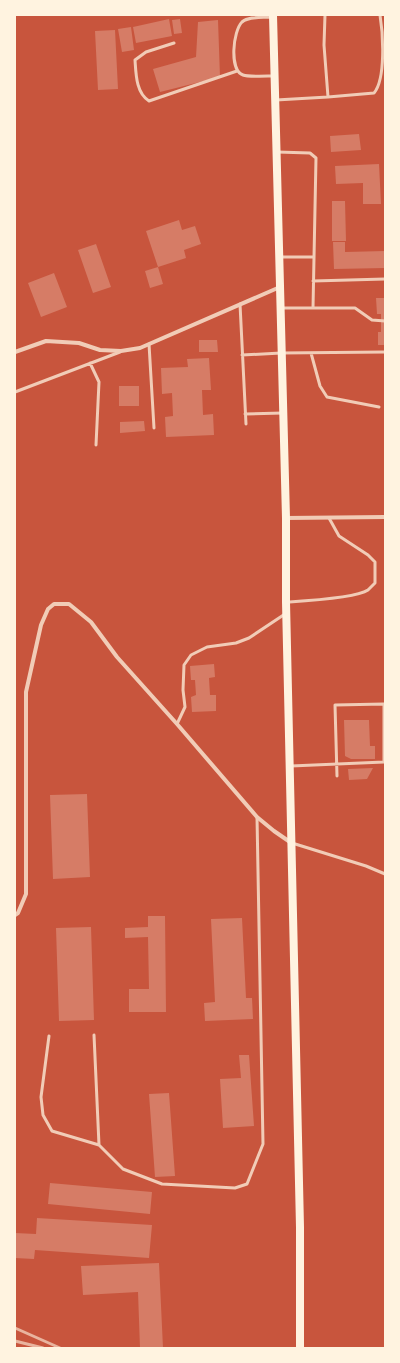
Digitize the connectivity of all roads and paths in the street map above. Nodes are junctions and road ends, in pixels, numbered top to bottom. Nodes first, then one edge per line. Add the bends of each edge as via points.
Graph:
1 (325, 15) edge
2 (380, 15) edge
3 (273, 16) edge
4 (174, 43) dead end
5 (237, 71) junction
6 (275, 76) junction
7 (328, 98) junction
8 (276, 100) junction
9 (277, 152) junction
10 (279, 257) junction
11 (314, 257) junction
12 (385, 279) edge
13 (313, 281) junction
14 (280, 287) junction
15 (240, 304) junction
16 (280, 308) junction
17 (313, 308) junction
18 (385, 321) edge
19 (149, 344) junction
20 (121, 351) junction
21 (15, 352) edge
22 (385, 352) edge
23 (281, 353) junction
24 (312, 353) junction
25 (242, 355) junction
26 (90, 363) junction
27 (15, 392) edge
28 (379, 406) dead end
29 (283, 413) junction
30 (245, 414) junction
31 (246, 424) dead end
32 (154, 428) dead end
33 (96, 445) dead end
34 (385, 517) edge
35 (286, 518) junction
36 (329, 518) junction
37 (286, 602) junction
38 (286, 613) junction
39 (177, 724) junction
40 (336, 764) junction
41 (289, 766) junction
42 (337, 776) dead end
43 (257, 817) junction
44 (290, 842) junction
45 (385, 874) edge
46 (15, 915) edge
47 (49, 1036) dead end
48 (94, 1036) dead end
49 (99, 1145) junction
50 (300, 1348) edge

1 - 7 lane via 324,45
2 - 7 lane via 383,35 378,89 374,93
3 - 5 lane via 247,19 237,29 234,64
3 - 6 main road
4 - 5 lane via 146,52 135,60 136,80 144,98 149,101
5 - 6 lane via 243,76
6 - 8 main road
7 - 8 lane
8 - 9 main road
9 - 10 main road
9 - 11 lane via 310,154 316,158
10 - 11 lane
10 - 14 main road
11 - 13 lane
12 - 13 lane
13 - 17 lane
14 - 15 street
14 - 16 main road
15 - 19 street
15 - 25 lane
16 - 17 lane
16 - 23 main road
17 - 18 lane via 355,308 372,320
19 - 20 street
19 - 32 lane
20 - 21 street via 100,350 80,343 46,341
20 - 26 lane
22 - 24 lane
23 - 24 lane
23 - 25 lane
23 - 29 main road
24 - 28 lane via 320,386 327,397
25 - 30 lane
26 - 27 lane
26 - 33 lane via 99,382
29 - 30 lane
29 - 35 main road
30 - 31 lane
34 - 36 street
35 - 36 street
35 - 37 main road
36 - 37 lane via 339,536 375,562 374,583 367,590 352,594 314,601
37 - 38 main road
38 - 39 lane via 249,638 236,643 207,647 191,656 184,666 185,707
38 - 41 main road
39 - 43 street
39 - 46 street via 91,622 69,604 54,604 48,609 40,625 26,692 26,894
40 - 40 lane via 384,762 384,704 335,705
40 - 41 lane
40 - 42 lane
41 - 44 main road
43 - 44 street
43 - 49 lane via 263,1144 248,1184 235,1188 162,1184 123,1170
44 - 45 lane
44 - 50 main road via 300,1227
47 - 49 lane via 41,1097 43,1115 52,1131
48 - 49 lane

